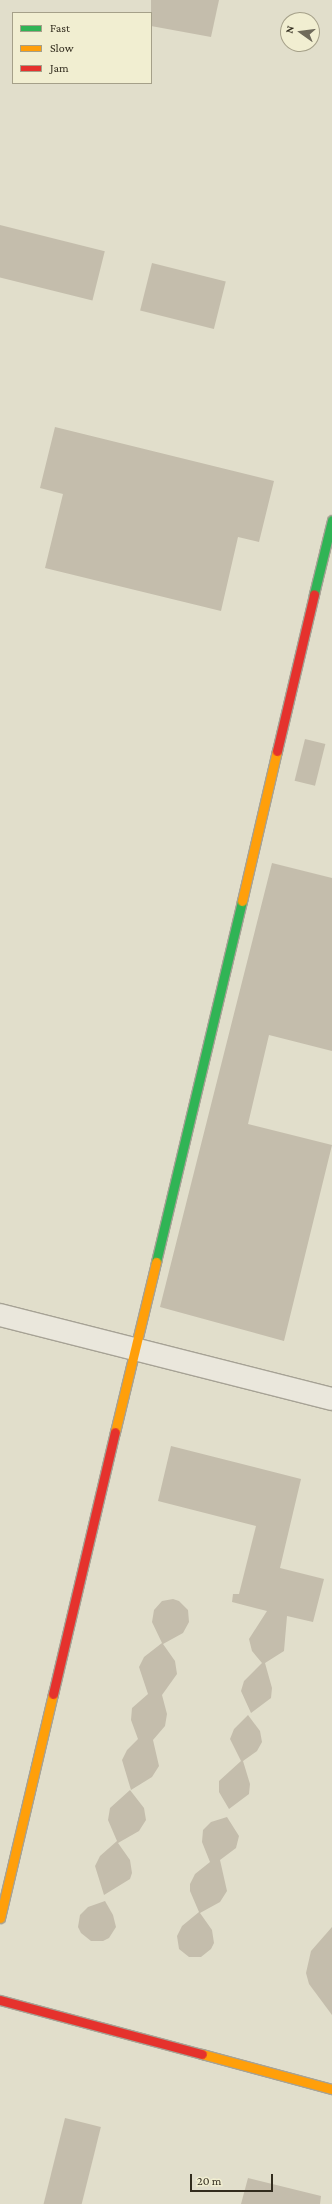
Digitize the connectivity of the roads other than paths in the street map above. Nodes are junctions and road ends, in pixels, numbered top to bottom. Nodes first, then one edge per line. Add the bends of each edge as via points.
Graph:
1 (332, 520) edge
2 (0, 1315) edge
3 (136, 1348) junction
4 (332, 1399) edge
5 (0, 1918) edge
6 (0, 2000) edge
7 (332, 2089) edge

1 - 3 street
2 - 3 street
3 - 4 street
3 - 5 street
6 - 7 street

